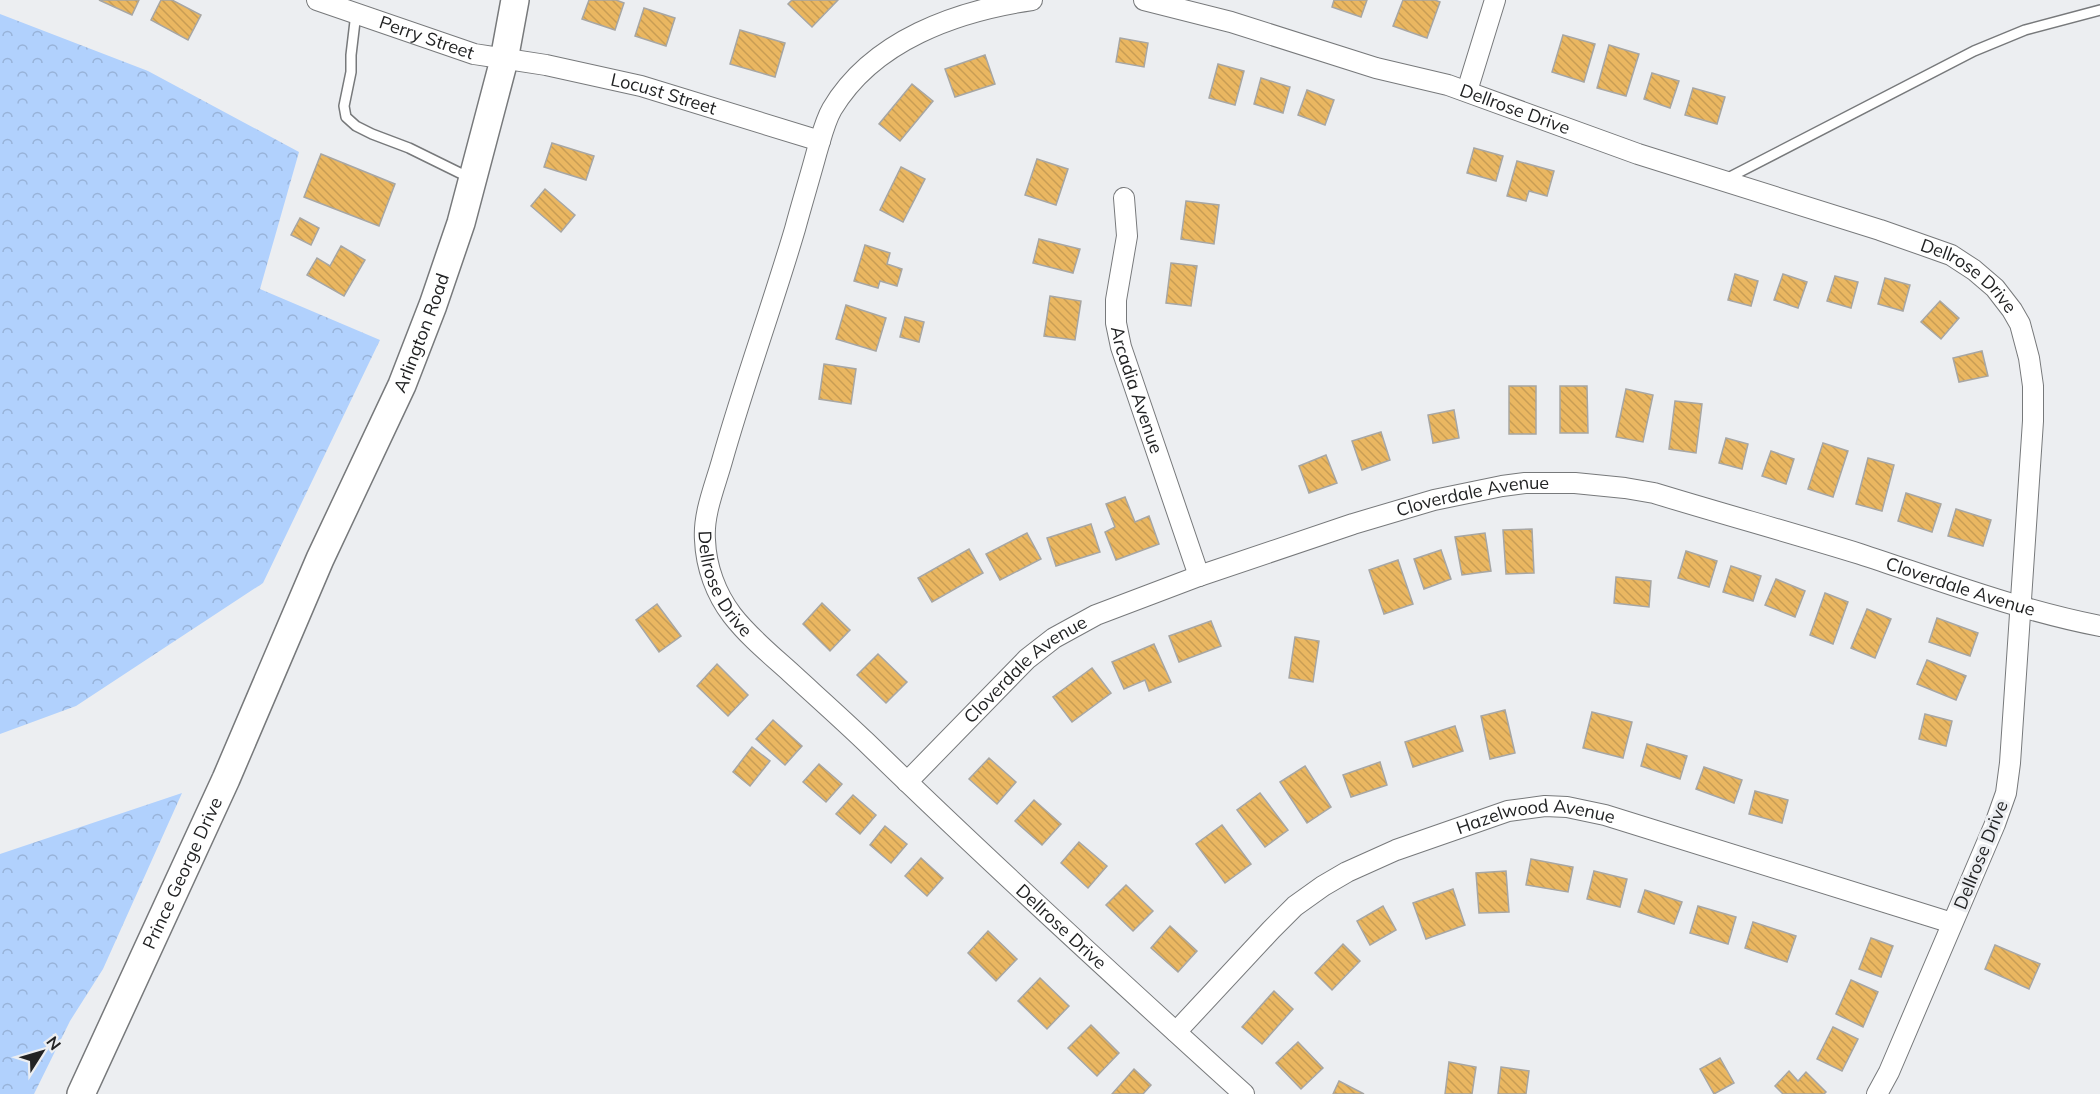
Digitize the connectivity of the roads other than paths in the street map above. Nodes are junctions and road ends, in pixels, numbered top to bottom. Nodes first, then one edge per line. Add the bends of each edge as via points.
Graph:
1 (317, 0) edge
2 (515, 0) edge
3 (1032, 0) edge
4 (1144, 0) edge
5 (1495, 0) edge
6 (2100, 10) edge
7 (356, 13) junction
8 (504, 60) junction
9 (1467, 91) junction
10 (820, 141) junction
11 (472, 179) junction
12 (1724, 181) junction
13 (1124, 198) dead end
14 (1199, 576) junction
15 (2021, 606) junction
16 (2100, 626) edge
17 (281, 650) joint
18 (907, 782) junction
19 (1952, 923) junction
20 (1176, 1032) junction
21 (81, 1094) edge
22 (1244, 1094) edge
23 (1877, 1094) edge

1 - 7 street, Perry Street
2 - 8 main road, Arlington Road
3 - 10 street, Dellrose Drive via 969,14 896,44 849,86 830,112
4 - 9 street, Dellrose Drive
5 - 9 street
6 - 12 lane via 2025,30 1974,51
7 - 8 street, Perry Street via 474,54
7 - 11 lane via 344,105 346,117 372,135 409,148
8 - 10 street, Locust Street via 640,86
8 - 11 main road, Arlington Road
9 - 12 street, Dellrose Drive
10 - 18 street, Dellrose Drive via 735,418 704,538 708,566 723,601 748,634
11 - 17 main road, Arlington Road via 461,223 402,386
12 - 15 street, Dellrose Drive via 1951,255 1995,288 2012,310 2020,324 2033,386
13 - 14 street, Arcadia Avenue via 1127,236 1116,300 1120,347
14 - 15 street, Cloverdale Avenue via 1434,500 1525,483 1575,483 1654,493
14 - 18 street, Cloverdale Avenue via 1096,615 1054,638 1027,660
15 - 16 street, Cloverdale Avenue
15 - 19 street, Dellrose Drive via 2006,793
17 - 21 main road, Prince George Drive
18 - 20 street, Dellrose Drive
19 - 20 street, Hazelwood Avenue via 1605,815 1545,806 1508,811 1396,850 1323,886 1270,930
19 - 23 street, Dellrose Drive
20 - 22 street, Dellrose Drive

